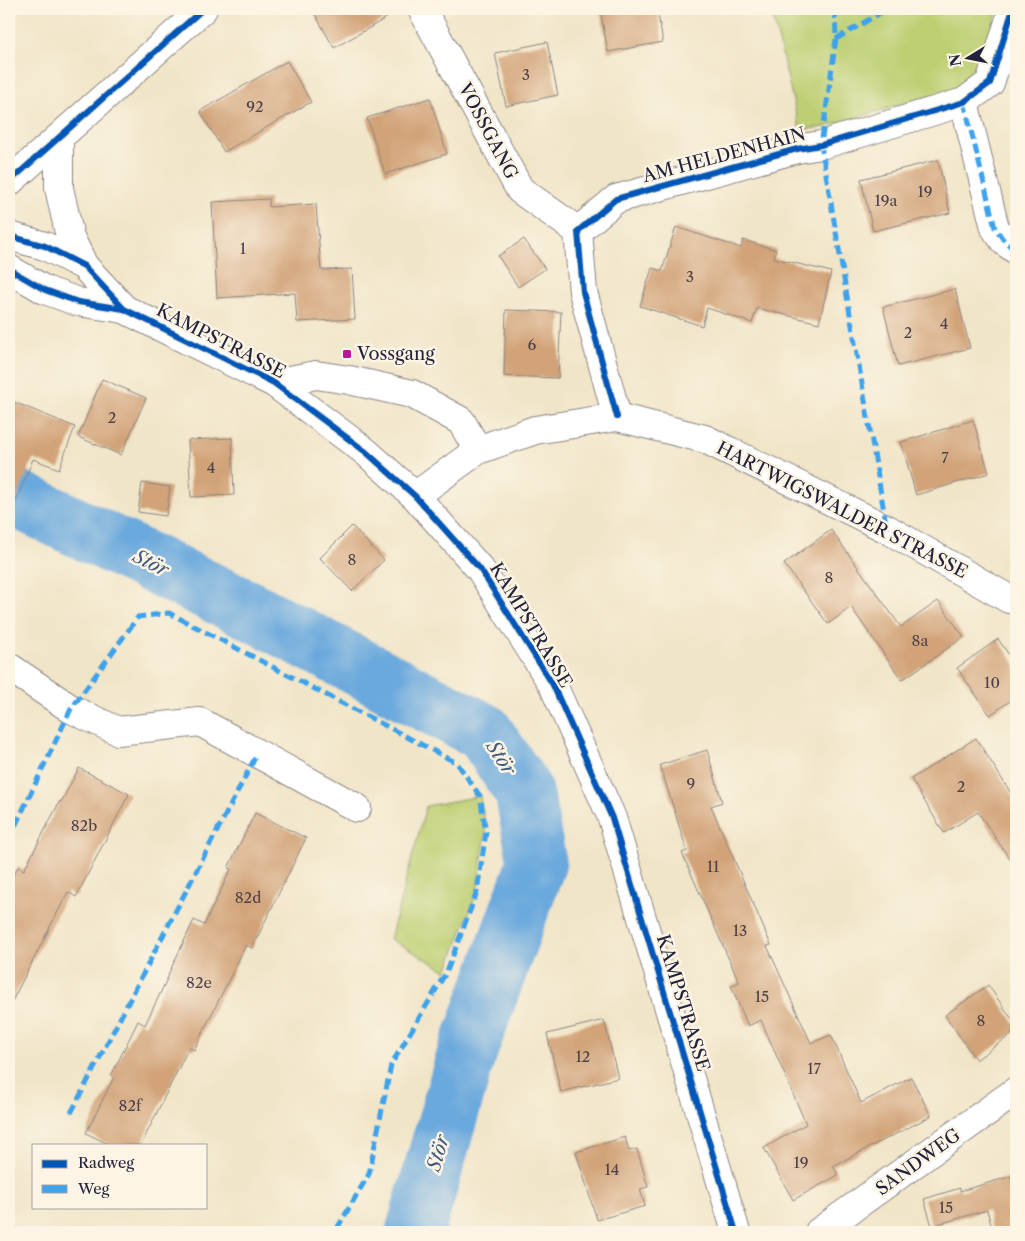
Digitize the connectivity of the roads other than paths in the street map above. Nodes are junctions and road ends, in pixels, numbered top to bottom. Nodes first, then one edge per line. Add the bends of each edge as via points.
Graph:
1 (203, 9) edge
2 (422, 9) edge
3 (1013, 9) edge
4 (964, 102) junction
5 (59, 138) junction
6 (9, 182) edge
7 (578, 231) junction
8 (9, 236) edge
9 (1016, 250) edge
10 (84, 266) junction
11 (9, 269) edge
12 (124, 308) junction
13 (349, 380) junction
14 (274, 383) junction
15 (617, 417) junction
16 (330, 424) junction
17 (478, 450) junction
18 (415, 496) junction
19 (1016, 600) edge
20 (9, 667) edge
21 (357, 808) dead end
22 (1016, 1091) edge
23 (736, 1232) edge
24 (819, 1232) edge

1 - 5 street
2 - 7 street, VOSSGANG via 520,190
3 - 4 street, AM HELDENHAIN via 990,82
4 - 7 street, AM HELDENHAIN via 821,145 616,199
4 - 9 street via 995,228
5 - 6 street
5 - 10 street via 59,188 70,237
7 - 15 street via 583,292
8 - 10 street, KAMPSTRASSE via 46,246
10 - 12 street, KAMPSTRASSE
11 - 12 street, KAMPSTRASSE via 45,290 78,302
12 - 14 street, KAMPSTRASSE
13 - 14 street via 316,374
13 - 16 street via 328,400
13 - 17 street via 412,394 462,421
14 - 16 street, KAMPSTRASSE
15 - 17 street, HARTWIGSWALDER STRASSE via 535,430
15 - 19 street, HARTWIGSWALDER STRASSE via 705,439 887,529
16 - 18 street, KAMPSTRASSE
17 - 18 street, HARTWIGSWALDER STRASSE
18 - 23 street, KAMPSTRASSE via 480,569 553,686 612,818
20 - 21 street via 71,709 118,731 200,722
22 - 24 street, SANDWEG

